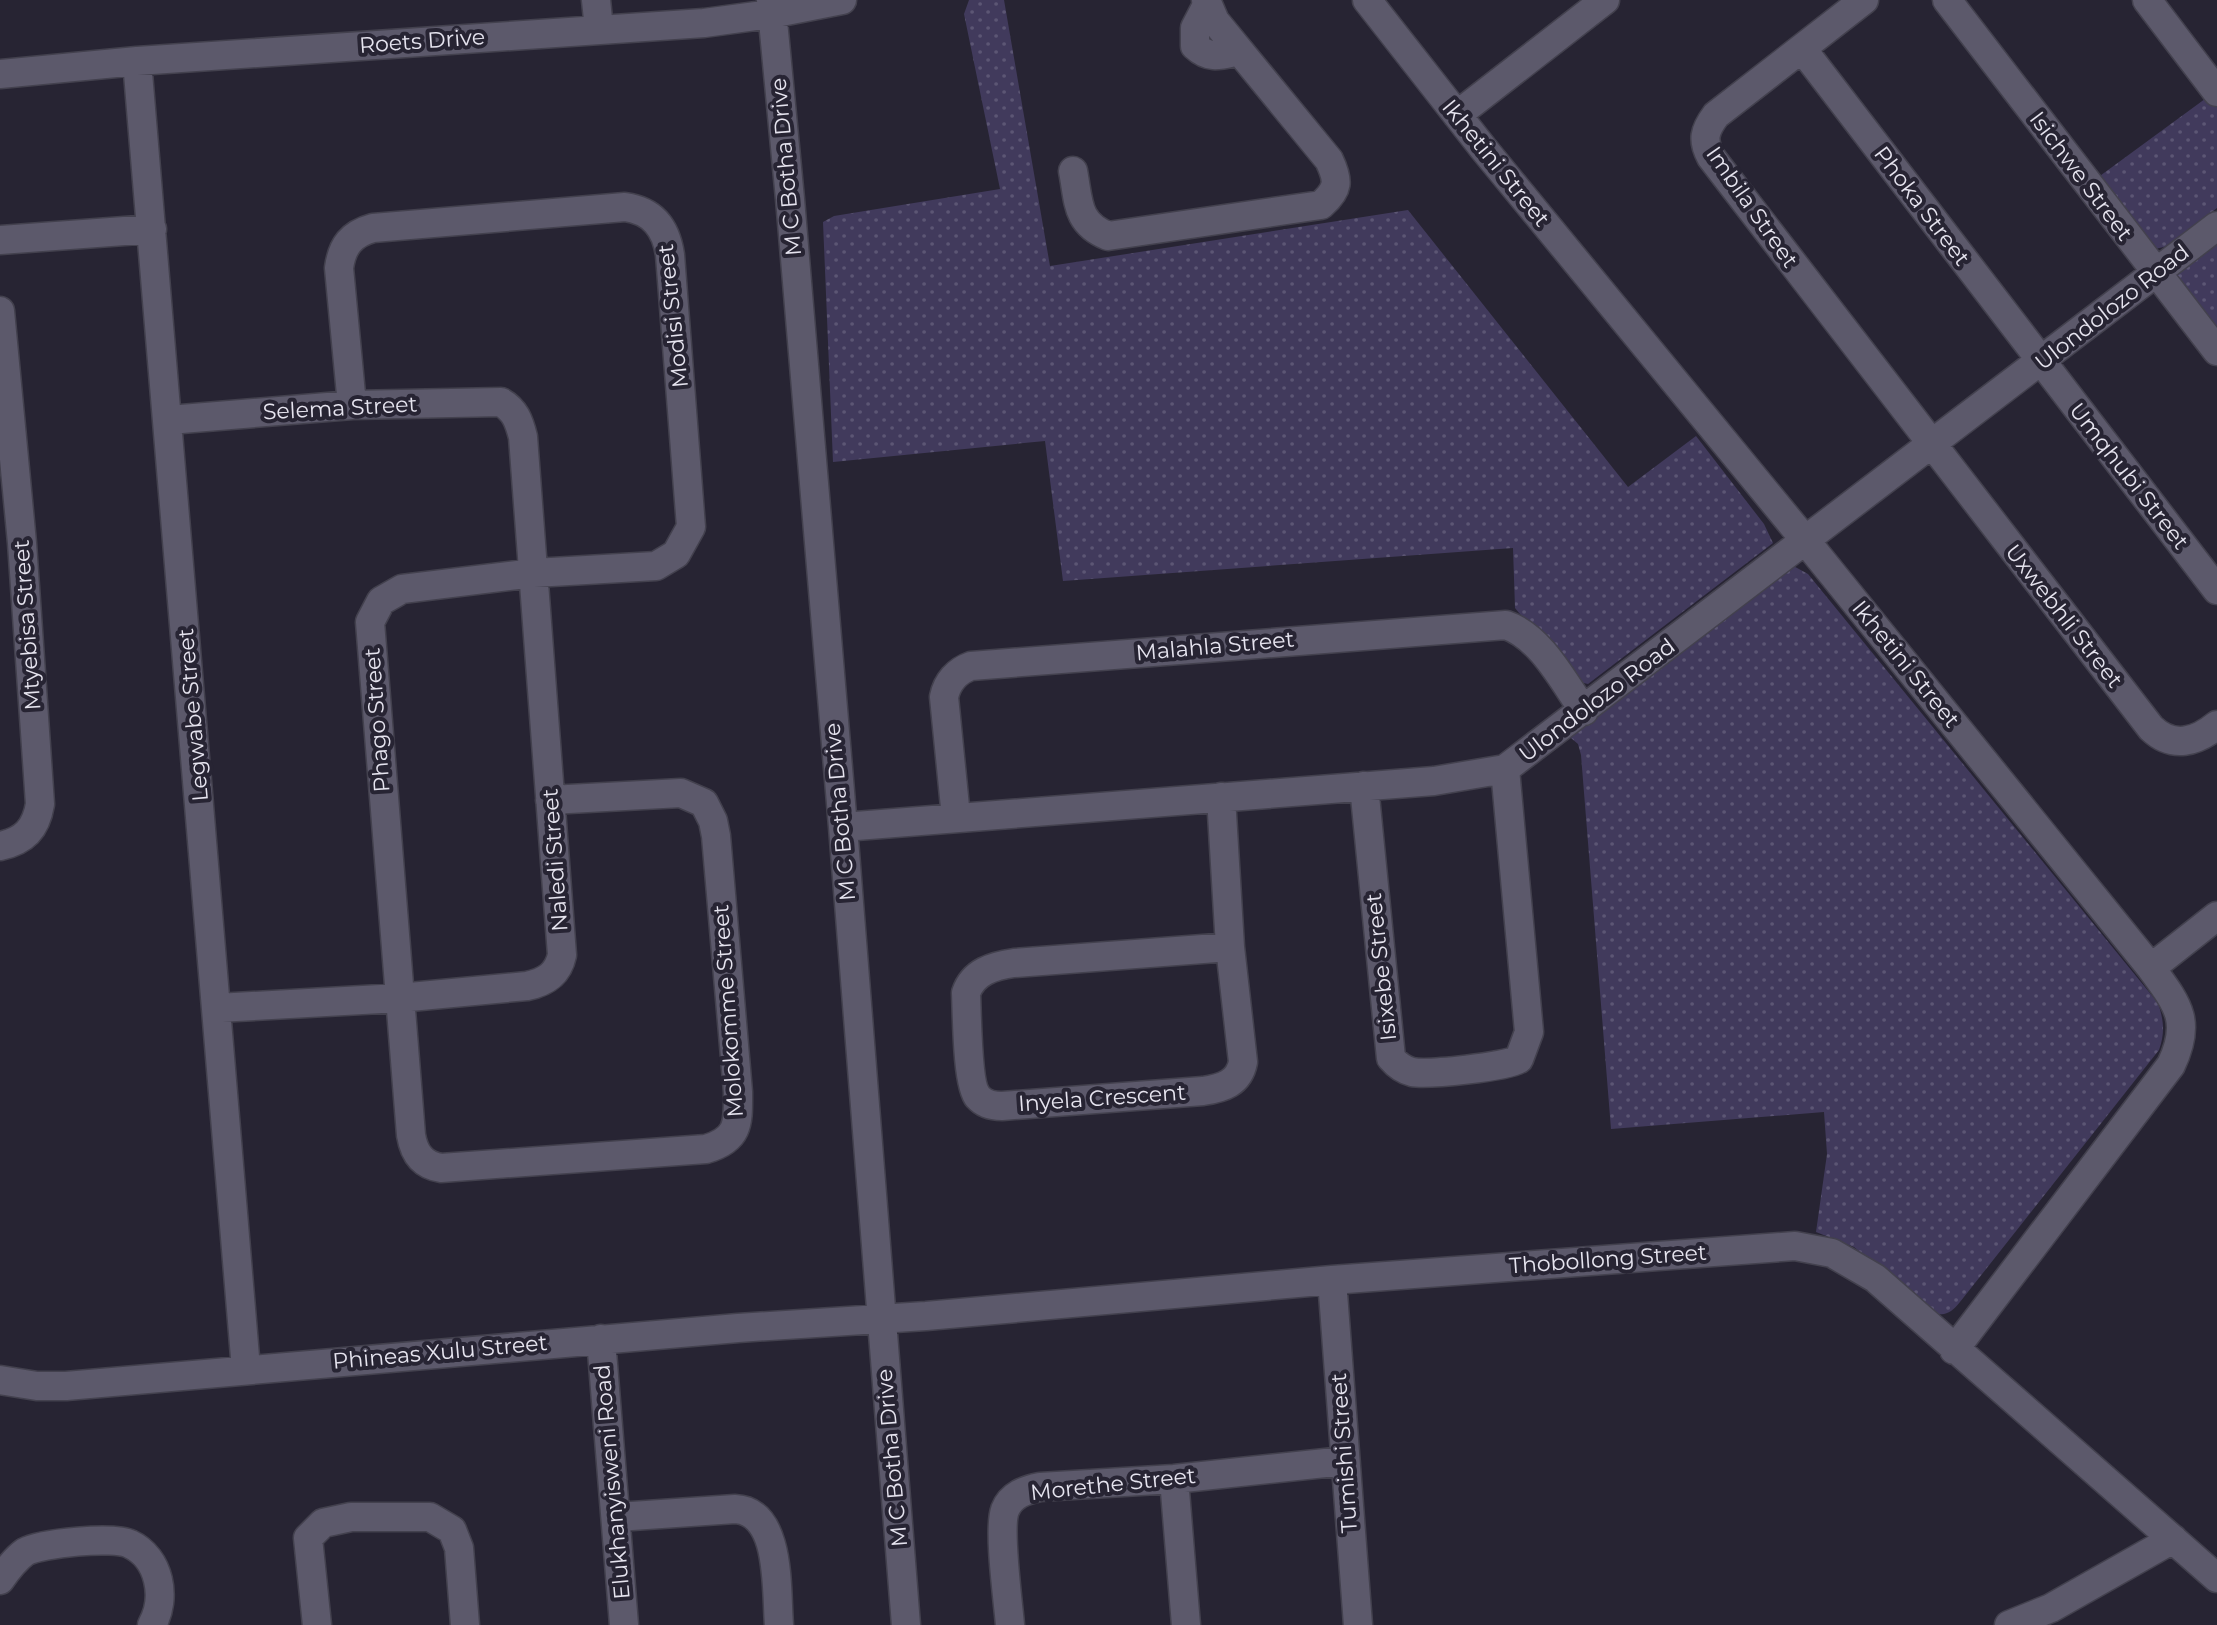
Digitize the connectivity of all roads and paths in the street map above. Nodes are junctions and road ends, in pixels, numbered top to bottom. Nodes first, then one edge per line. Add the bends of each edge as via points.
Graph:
1 (596, 0) edge
2 (842, 0) edge
3 (1367, 0) edge
4 (1605, 0) edge
5 (1864, 0) edge
6 (1947, 0) edge
7 (2147, 0) edge
8 (1206, 2) edge
9 (771, 7) edge
10 (1573, 10) edge
11 (599, 29) junction
12 (1803, 50) junction
13 (137, 61) junction
14 (0, 74) edge
15 (2217, 92) edge
16 (1457, 115) junction
17 (1073, 171) dead end
18 (2217, 226) edge
19 (152, 229) junction
20 (0, 240) edge
21 (2156, 273) junction
22 (0, 311) edge
23 (2217, 351) edge
24 (2041, 362) junction
25 (352, 405) junction
26 (510, 407) joint
27 (169, 420) junction
28 (1931, 445) junction
29 (1805, 540) junction
30 (11, 544) edge
31 (534, 573) junction
32 (2217, 590) edge
33 (1584, 711) junction
34 (2217, 725) edge
35 (1505, 769) junction
36 (1364, 786) junction
37 (1221, 797) junction
38 (550, 800) junction
39 (956, 817) junction
40 (843, 827) junction
41 (11, 842) edge
42 (2217, 916) edge
43 (1230, 947) junction
44 (2151, 968) junction
45 (399, 998) junction
46 (217, 1008) junction
47 (1332, 1280) junction
48 (880, 1319) junction
49 (601, 1339) junction
50 (1954, 1350) junction
51 (246, 1369) junction
52 (0, 1380) edge
53 (1344, 1461) junction
54 (1174, 1479) junction
55 (617, 1517) junction
56 (2173, 1539) junction
57 (2217, 1578) edge
58 (0, 1580) edge
59 (152, 1625) edge
60 (317, 1625) edge
61 (465, 1625) edge
62 (624, 1625) edge
63 (779, 1625) edge
64 (906, 1625) edge
65 (1010, 1625) edge
66 (1186, 1625) edge
67 (1358, 1625) edge
68 (2009, 1625) edge

1 - 11 street
2 - 9 street, Roets Drive
3 - 16 street, Ikhetini Street
4 - 10 street
5 - 12 street, Imbila Street
6 - 21 street, Isichwe Street
7 - 15 street
8 - 17 street via 1195,28 1195,46 1212,57 1239,51 1329,160 1337,177 1333,195 1321,205 1108,236 1083,220
9 - 11 street, Roets Drive via 704,23
9 - 40 street, M C Botha Drive
10 - 16 street
11 - 13 street, Roets Drive
12 - 24 street, Phoka Street
12 - 28 street, Imbila Street via 1716,115 1707,127 1705,146
13 - 14 street, Roets Drive
13 - 19 street, Legwabe Street
16 - 29 street, Ikhetini Street
18 - 21 street, Ulondolozo Road
19 - 20 street
19 - 27 street, Legwabe Street
21 - 23 street, Isichwe Street
21 - 24 street, Ulondolozo Road
22 - 30 street, Mtyebisa Street
24 - 28 street, Ulondolozo Road
24 - 32 street, Umqhubi Street
25 - 26 street, Selema Street via 488,400
25 - 27 street, Selema Street
25 - 31 street, Modisi Street via 339,268 346,244 363,231 625,207 653,217 665,234 670,255 691,527 676,554 656,566
26 - 31 street, Naledi Street via 523,437
27 - 46 street, Legwabe Street
28 - 29 street, Ulondolozo Road
28 - 34 street, Uxwebhli Street via 2157,734 2189,741
29 - 33 street, Ulondolozo Road
29 - 44 street, Ikhetini Street
30 - 41 street, Mtyebisa Street via 40,804 35,823
31 - 38 street, Naledi Street
31 - 45 street, Phago Street via 402,589 373,611 375,702
33 - 35 street, Ulondolozo Road
33 - 39 street, Malahla Street via 1528,638 1506,625 971,666 952,679 944,697
35 - 36 street, Ulondolozo Road
35 - 36 street, Isixebe Street via 1529,1032 1519,1059 1502,1066 1419,1072 1391,1058
36 - 37 street, Ulondolozo Road
37 - 39 street, Ulondolozo Road
37 - 43 street, Inyela Crescent
38 - 45 street, Naledi Street via 562,955 557,969 547,980 527,986
38 - 45 street, Molokomme Street via 681,793 704,803 709,812 716,836 738,1092 737,1125 726,1142 706,1149 431,1166 413,1143
39 - 40 street, Ulondolozo Road
40 - 48 street, M C Botha Drive
42 - 44 street
43 - 43 street, Inyela Crescent via 1243,1062 1237,1077 1225,1086 1002,1106 976,1095 966,993 987,970 1014,963
44 - 50 street, Ikhetini Street via 2170,994 2183,1031 2171,1065
45 - 46 street, Naledi Street
46 - 51 street, Legwabe Street
47 - 48 street, Thobollong Street
47 - 50 street, Thobollong Street via 1795,1246 1832,1253 1851,1263 1894,1294
47 - 53 street, Tumishi Street
48 - 49 street, Phineas Xulu Street
48 - 64 street, M C Botha Drive
49 - 51 street, Phineas Xulu Street
49 - 55 street, Elukhanyisweni Road
50 - 56 street, Thobollong Street
51 - 52 street, Phineas Xulu Street via 66,1386
53 - 54 street, Morethe Street
53 - 67 street, Tumishi Street
54 - 65 street, Morethe Street via 1040,1487 1016,1495 1002,1524
54 - 66 street
55 - 62 street, Elukhanyisweni Road
55 - 63 street via 735,1509 756,1516 773,1553
56 - 57 street, Thobollong Street
56 - 68 street via 2051,1608
58 - 59 street via 19,1557 39,1546 127,1542 144,1554 157,1574 160,1592
60 - 61 street via 308,1538 323,1523 351,1517 430,1517 452,1530 459,1548

